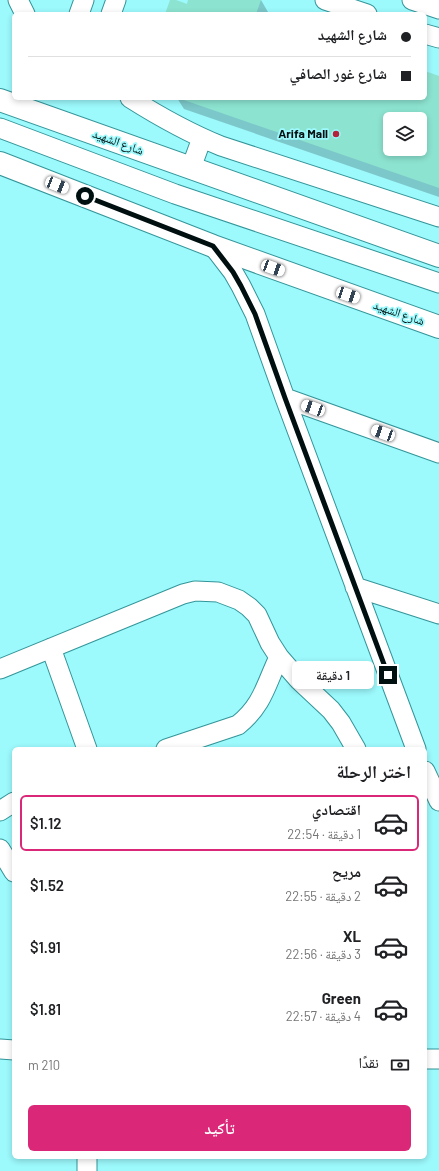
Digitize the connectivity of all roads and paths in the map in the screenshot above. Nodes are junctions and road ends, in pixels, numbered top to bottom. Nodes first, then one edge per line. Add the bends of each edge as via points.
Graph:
1 (84, 0) edge
2 (116, 0) edge
3 (328, 0) edge
4 (413, 0) edge
5 (439, 9) edge
6 (80, 12) edge
7 (112, 12) edge
8 (361, 12) edge
9 (427, 35) edge
10 (439, 38) edge
11 (0, 100) edge
12 (133, 100) edge
13 (0, 128) edge
14 (0, 138) edge
15 (202, 138) junction
16 (0, 163) edge
17 (191, 168) junction
18 (439, 217) edge
19 (213, 246) junction
20 (439, 256) edge
21 (439, 283) edge
22 (439, 292) edge
23 (439, 327) edge
24 (285, 398) junction
25 (439, 453) edge
26 (355, 587) junction
27 (439, 614) edge
28 (51, 648) junction
29 (279, 657) junction
30 (0, 670) edge
31 (86, 747) edge
32 (172, 747) edge
33 (355, 747) edge
34 (415, 747) edge
35 (427, 762) edge
36 (439, 765) edge
37 (427, 775) edge
38 (439, 801) edge
39 (12, 803) edge
40 (0, 811) edge
41 (0, 849) edge
42 (12, 869) edge
43 (0, 1049) edge
44 (12, 1050) edge
45 (427, 1059) edge
46 (439, 1059) edge
47 (87, 1159) edge
48 (87, 1171) edge

1 - 6 street
2 - 7 street
3 - 8 street
4 - 5 street
9 - 10 street
11 - 17 highway, شارع الشهيد
12 - 15 street via 165,120
13 - 21 street via 175,194
14 - 22 street via 171,204
15 - 17 street
15 - 18 street
16 - 19 highway, شارع الشهيد
17 - 20 highway, شارع الشهيد
19 - 23 highway, شارع الشهيد
19 - 24 street via 233,272 255,314
24 - 25 street
24 - 26 street
26 - 27 street
26 - 34 street
28 - 29 street via 183,594 206,591 229,595 249,606 257,614
28 - 30 street
28 - 31 street
29 - 32 street via 261,700 247,718 238,725
29 - 33 street via 331,710
35 - 36 street
37 - 38 street
39 - 40 street
41 - 42 street
43 - 44 street
45 - 46 street
47 - 48 street

